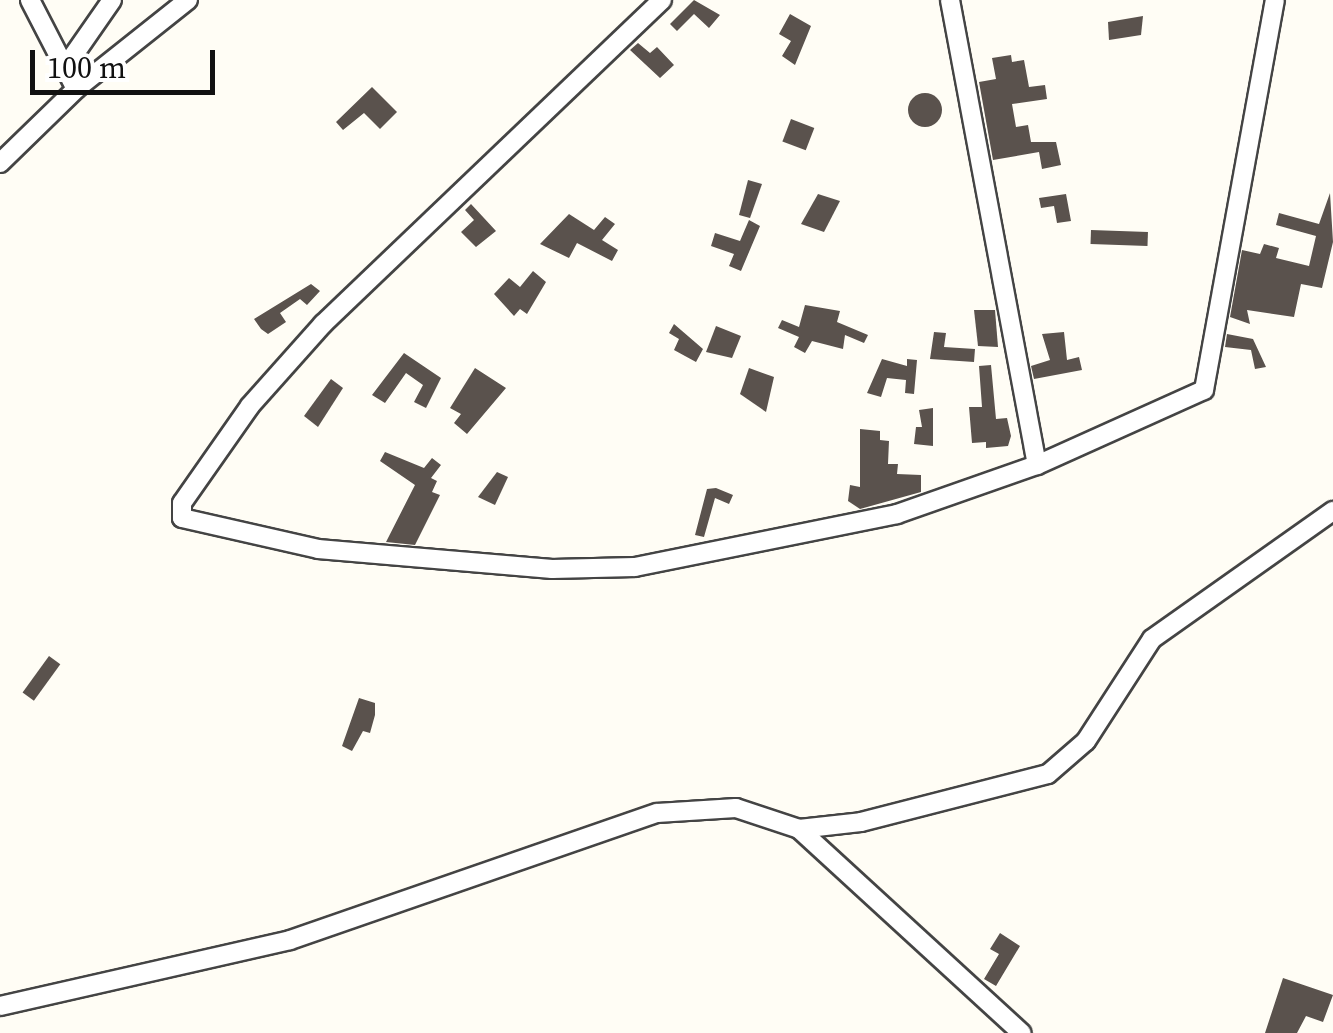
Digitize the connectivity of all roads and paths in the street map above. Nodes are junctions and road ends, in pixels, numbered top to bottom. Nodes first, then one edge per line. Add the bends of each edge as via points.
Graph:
1 (30, 0) edge
2 (112, 0) edge
3 (188, 0) edge
4 (662, 0) edge
5 (950, 0) edge
6 (1275, 0) edge
7 (64, 69) junction
8 (76, 89) junction
9 (0, 162) edge
10 (1037, 465) junction
11 (1333, 511) edge
12 (799, 829) junction
13 (0, 1006) edge
14 (1022, 1033) edge

1 - 7 street
2 - 7 street
3 - 8 street
4 - 10 street via 324,324 250,406 179,515 318,549 552,570 635,567 897,514
5 - 10 street
6 - 10 street via 1204,390
7 - 8 street
8 - 9 street
11 - 12 street via 1152,639 1086,741 1048,774 862,822
12 - 13 street via 736,808 657,813 290,940
12 - 14 street

